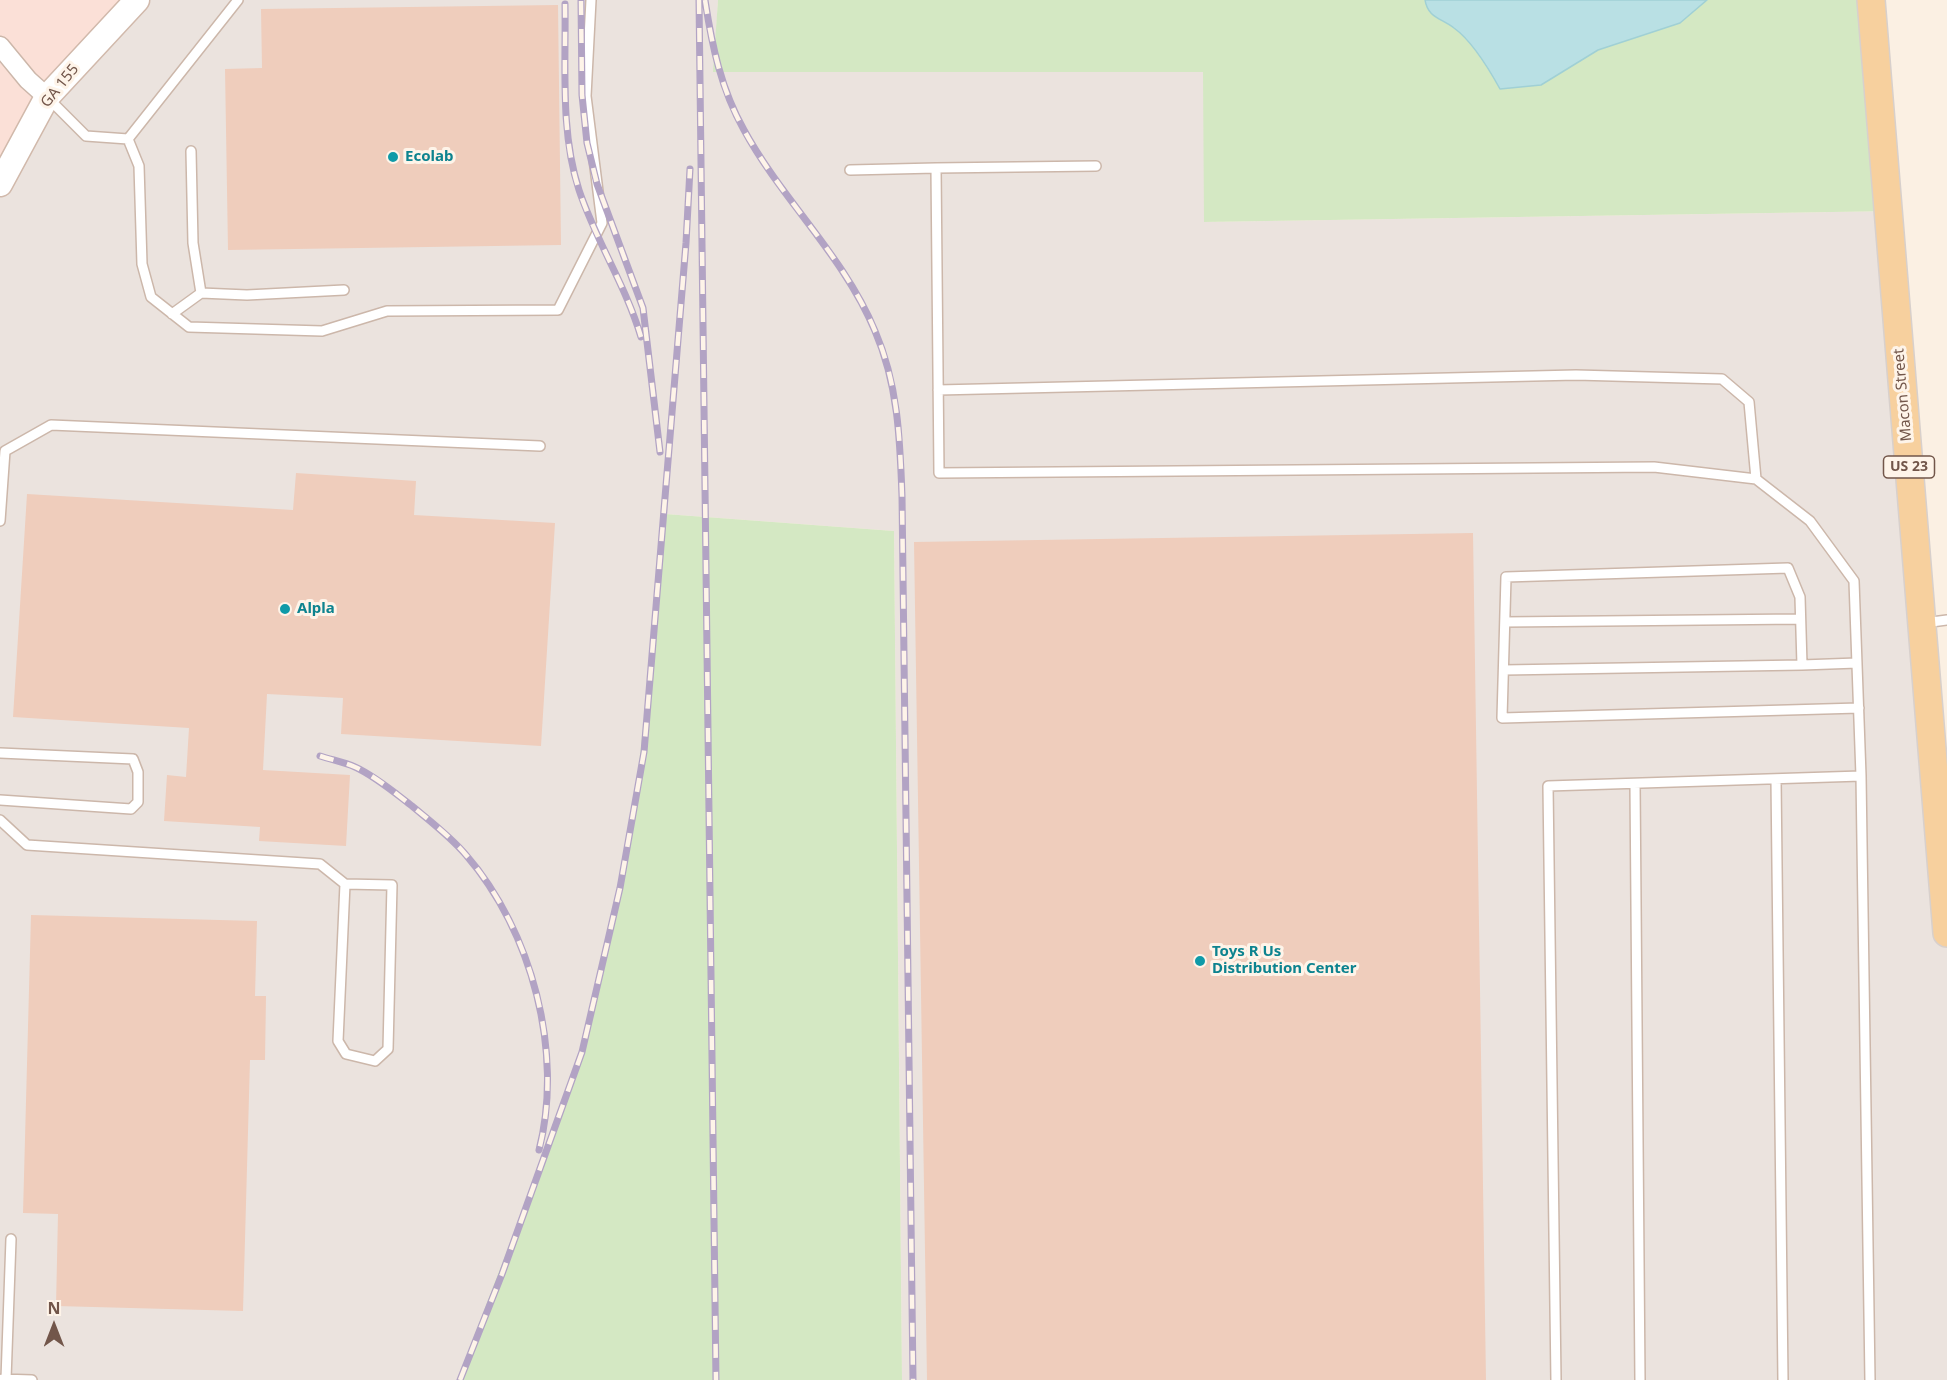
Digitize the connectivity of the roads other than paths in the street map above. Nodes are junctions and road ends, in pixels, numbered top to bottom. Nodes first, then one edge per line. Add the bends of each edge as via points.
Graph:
1 (137, 0) edge
2 (238, 0) edge
3 (591, 0) edge
4 (1871, 0) edge
5 (0, 46) edge
6 (47, 98) junction
7 (128, 139) junction
8 (191, 151) dead end
9 (1096, 166) dead end
10 (936, 168) junction
11 (850, 170) dead end
12 (0, 184) edge
13 (344, 290) dead end
14 (201, 293) junction
15 (172, 314) junction
16 (938, 390) junction
17 (540, 446) dead end
18 (1756, 479) junction
19 (0, 521) edge
20 (1800, 619) junction
21 (1505, 622) junction
22 (1934, 622) edge
23 (1857, 663) junction
24 (1802, 665) junction
25 (1504, 670) junction
26 (1859, 708) junction
27 (0, 753) edge
28 (1861, 776) junction
29 (1776, 779) junction
30 (1635, 784) junction
31 (0, 800) edge
32 (0, 820) edge
33 (345, 884) junction
34 (1947, 933) edge
35 (0, 1246) edge
36 (5, 1281) edge
37 (4, 1326) edge
38 (3, 1359) edge
39 (3, 1379) edge
40 (32, 1380) edge
41 (1556, 1380) edge
42 (1641, 1380) edge
43 (1783, 1380) edge
44 (1870, 1380) edge

1 - 6 main road, GA 155 / GA 155
2 - 7 lane
3 - 15 lane via 586,96 602,223 558,310 387,311 322,331 189,327
4 - 22 main road, Macon Street / US 23
5 - 6 street
6 - 7 lane via 86,136
6 - 12 main road, GA 155 / GA 155
7 - 15 lane via 139,166 142,264 151,297
8 - 14 lane via 194,251
9 - 10 lane
10 - 11 lane
10 - 16 lane
13 - 14 lane
14 - 15 lane
16 - 18 lane via 1576,375 1722,379 1749,402
16 - 18 lane via 939,473 1654,467
17 - 19 lane via 51,425 5,450
18 - 23 lane via 1810,521 1854,581
20 - 21 lane
20 - 21 lane via 1800,597 1788,568 1506,577
20 - 24 lane
21 - 25 lane
22 - 34 main road, Macon Street / US 23
23 - 24 lane
23 - 26 lane
24 - 25 lane
25 - 26 lane via 1502,718
26 - 28 lane
27 - 31 lane via 133,759 138,772 138,802 131,809
28 - 29 lane
28 - 44 lane
29 - 30 lane
29 - 43 lane
30 - 41 lane via 1548,786
30 - 42 lane
32 - 33 lane via 27,845 320,864
33 - 33 lane via 338,1041 346,1054 375,1061 388,1049 392,885
35 - 36 lane via 11,1243
36 - 37 lane
37 - 38 lane
38 - 39 lane
39 - 40 lane

